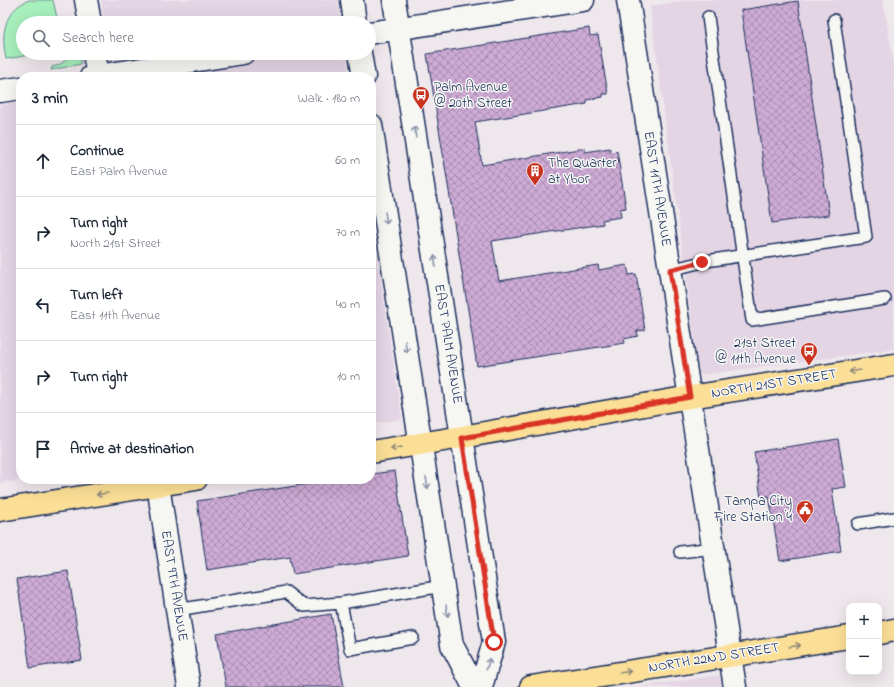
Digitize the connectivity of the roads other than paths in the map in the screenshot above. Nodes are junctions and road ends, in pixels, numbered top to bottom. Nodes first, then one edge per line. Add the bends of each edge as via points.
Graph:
1 (86, 0) edge
2 (352, 0) edge
3 (394, 0) edge
4 (583, 0) edge
5 (628, 0) edge
6 (89, 16) edge
7 (354, 16) edge
8 (708, 18) dead end
9 (834, 20) dead end
10 (399, 29) junction
11 (376, 33) edge
12 (94, 60) edge
13 (198, 60) edge
14 (361, 60) edge
15 (95, 72) edge
16 (121, 72) edge
17 (363, 72) edge
18 (16, 89) edge
19 (0, 91) edge
20 (376, 156) edge
21 (742, 255) junction
22 (670, 270) junction
23 (885, 299) dead end
24 (894, 365) edge
25 (690, 397) junction
26 (462, 438) junction
27 (421, 444) junction
28 (376, 451) edge
29 (164, 484) edge
30 (158, 485) junction
31 (0, 510) edge
32 (894, 518) edge
33 (858, 524) dead end
34 (713, 548) junction
35 (680, 552) dead end
36 (443, 586) junction
37 (341, 603) junction
38 (177, 610) junction
39 (894, 630) edge
40 (882, 632) edge
41 (846, 637) edge
42 (414, 638) dead end
43 (730, 656) junction
44 (189, 687) edge
45 (474, 687) edge
46 (481, 687) edge
47 (531, 687) edge
48 (735, 687) edge

1 - 6 street
2 - 7 street
3 - 10 street, EAST PALM AVENUE
4 - 10 street
5 - 22 street, EAST 11TH AVENUE
8 - 21 lane
9 - 21 lane via 866,237
10 - 11 street
26 -> 10 street, EAST PALM AVENUE
12 - 15 street
13 - 16 street
14 - 17 street
18 - 19 street
20 -> 27 street
21 - 22 lane via 706,260
21 - 23 lane via 752,320
22 - 25 street, EAST 11TH AVENUE
24 -> 25 main road, NORTH 21ST STREET
25 - 26 main road, NORTH 21ST STREET
25 - 34 street, EAST 11TH AVENUE
26 - 27 main road, NORTH 21ST STREET
46 -> 26 street, EAST PALM AVENUE via 494,642
27 -> 28 main road, NORTH 21ST STREET
27 -> 36 street
29 - 30 main road
30 -> 31 main road
30 - 38 street, EAST 9TH AVENUE
32 - 33 lane
34 - 35 lane
34 - 43 street, EAST 11TH AVENUE
36 - 37 lane
36 -> 45 street via 452,645
37 - 38 lane via 304,606 286,592
37 - 42 lane via 350,649
38 - 44 street, EAST 9TH AVENUE
39 - 40 main road
43 -> 41 main road, NORTH 22ND STREET
47 -> 43 main road, NORTH 22ND STREET
43 - 48 street, EAST 11TH AVENUE

